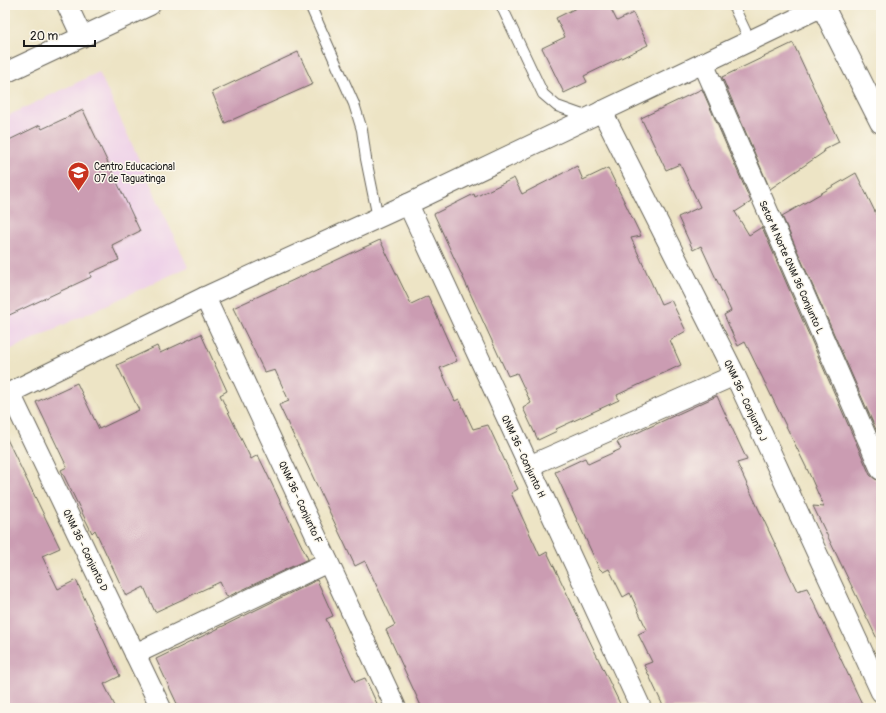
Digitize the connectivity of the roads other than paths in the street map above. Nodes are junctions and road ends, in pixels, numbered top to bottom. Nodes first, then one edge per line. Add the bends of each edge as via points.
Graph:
1 (67, 5) edge
2 (150, 5) edge
3 (310, 5) edge
4 (501, 5) edge
5 (733, 5) edge
6 (823, 6) edge
7 (82, 37) junction
8 (750, 41) junction
9 (703, 63) junction
10 (5, 73) edge
11 (596, 114) junction
12 (881, 122) edge
13 (408, 204) junction
14 (378, 218) junction
15 (205, 297) junction
16 (735, 375) junction
17 (8, 394) edge
18 (529, 466) junction
19 (881, 470) edge
20 (328, 562) junction
21 (135, 654) junction
22 (881, 692) edge
23 (161, 708) edge
24 (396, 708) edge
25 (641, 708) edge

1 - 7 street
2 - 7 street
3 - 14 lane via 354,104 362,130
4 - 11 lane via 543,94 557,106
5 - 8 lane
6 - 8 street
6 - 12 main road
7 - 10 street
8 - 9 street
9 - 11 street
9 - 19 street, Setor M Norte QNM 36 Conjunto L
11 - 13 street
11 - 16 street, QNM 36 - Conjunto J
13 - 14 street
13 - 18 street, QNM 36 - Conjunto H
14 - 15 street
15 - 17 street
15 - 20 street, QNM 36 - Conjunto F
16 - 18 street
16 - 22 street, QNM 36 - Conjunto J
17 - 21 street, QNM 36 - Conjunto D
18 - 25 street, QNM 36 - Conjunto H
20 - 21 street
20 - 24 street, QNM 36 - Conjunto F
21 - 23 street, QNM 36 - Conjunto D

